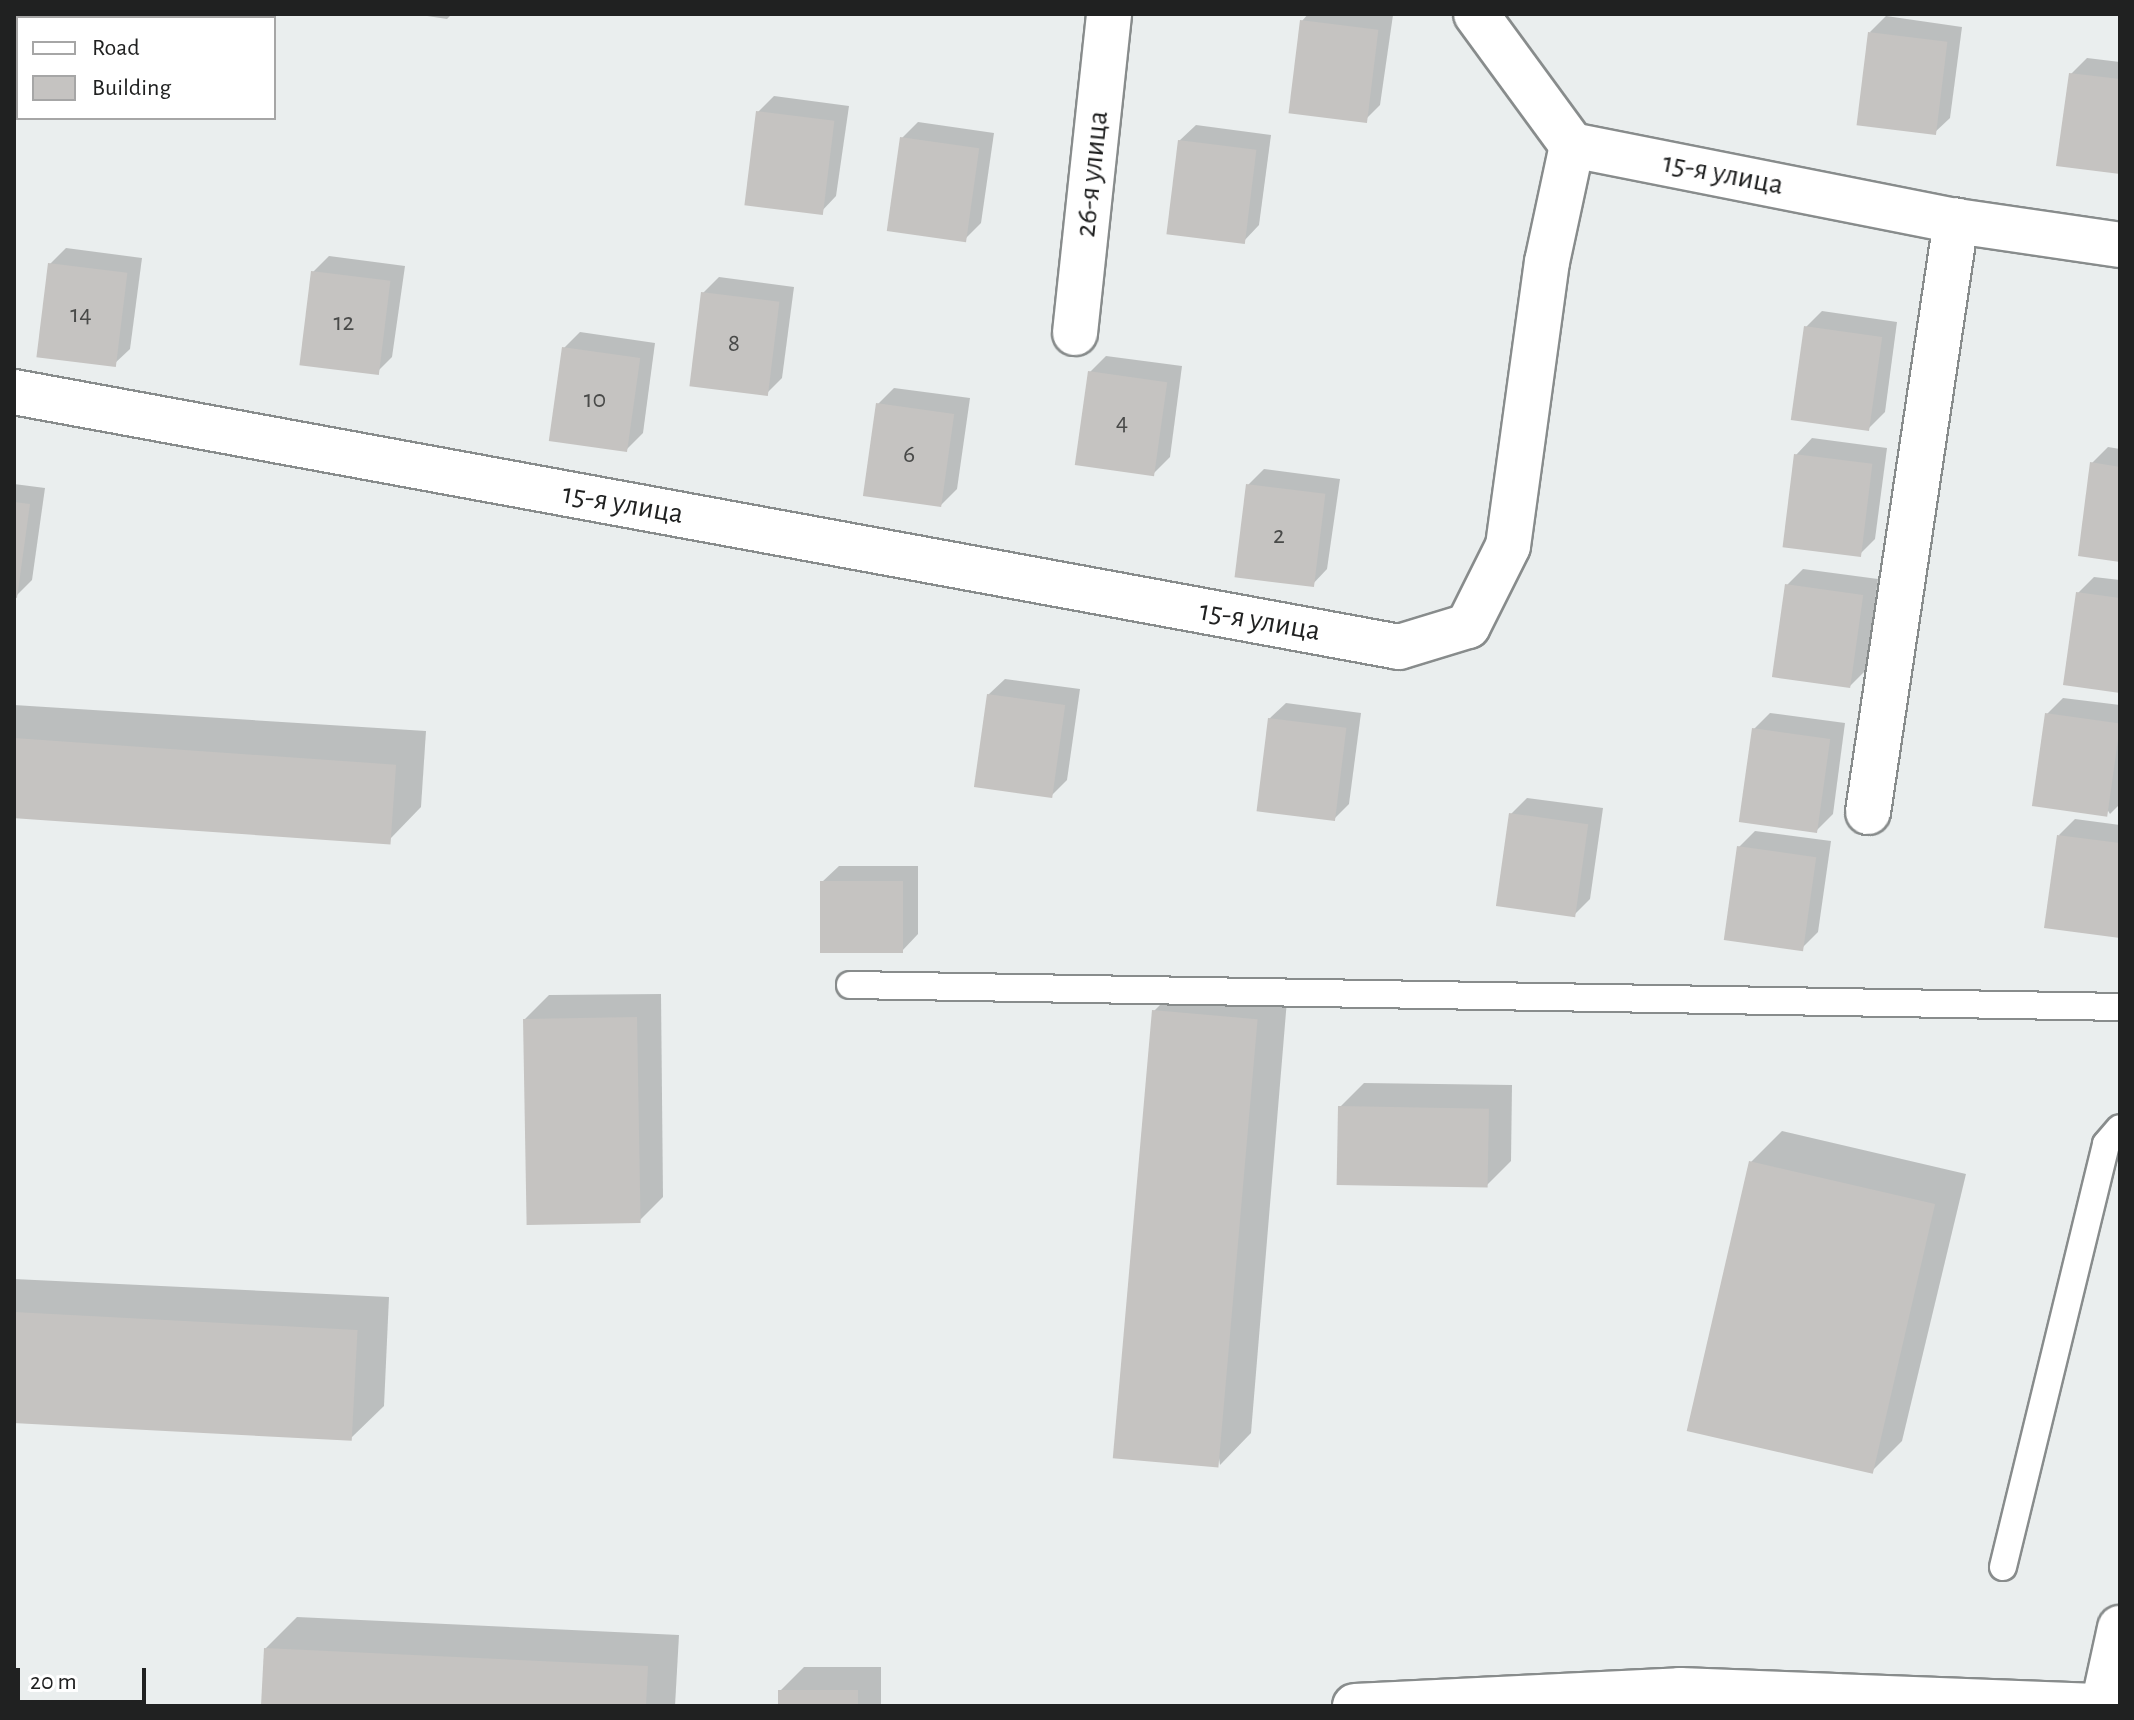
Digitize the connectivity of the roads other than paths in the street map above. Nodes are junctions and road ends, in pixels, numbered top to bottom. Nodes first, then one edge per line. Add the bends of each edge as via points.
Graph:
1 (1109, 14) edge
2 (1476, 14) edge
3 (1572, 145) junction
4 (1956, 221) junction
5 (2120, 245) edge
6 (1075, 333) dead end
7 (14, 392) edge
8 (1868, 812) dead end
9 (850, 985) dead end
10 (2120, 1007) edge
11 (2120, 1128) edge
12 (2003, 1567) dead end
13 (2120, 1628) edge
14 (1355, 1706) edge
15 (2097, 1706) edge
16 (2103, 1706) edge

1 - 6 street, 26-я улица
2 - 3 street
3 - 4 street, 15-я улица
3 - 7 street, 15-я улица via 1547,262 1508,546 1468,626 1399,647
4 - 5 street, 15-я улица
4 - 8 street
9 - 10 lane
11 - 12 lane via 2106,1144
13 - 16 street
14 - 15 street via 1680,1690

